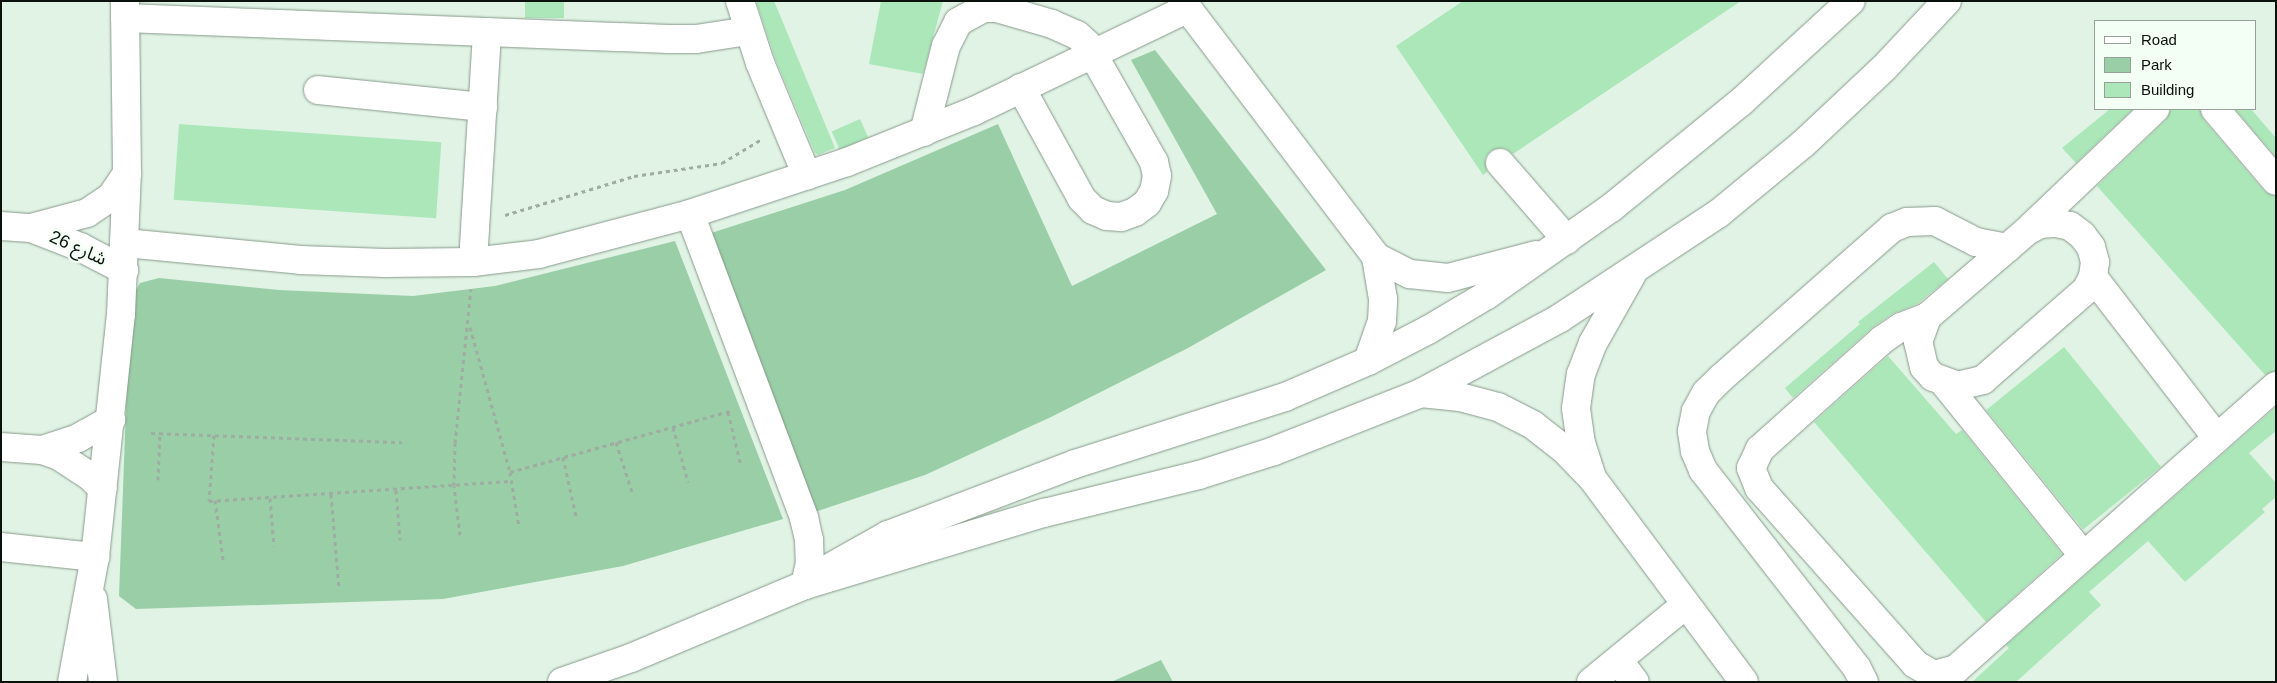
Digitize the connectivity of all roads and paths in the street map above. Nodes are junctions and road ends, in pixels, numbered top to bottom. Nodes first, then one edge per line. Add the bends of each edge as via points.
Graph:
1 (740, 1) edge
2 (1851, 1) edge
3 (1947, 1) edge
4 (1185, 5) edge
5 (125, 10) edge
6 (189, 11) edge
7 (748, 31) junction
8 (487, 32) junction
9 (1093, 55) junction
10 (1021, 88) junction
11 (318, 90) dead end
12 (483, 107) junction
13 (2154, 110) edge
14 (2216, 110) edge
15 (786, 124) junction
16 (924, 132) junction
17 (1500, 163) dead end
18 (126, 173) junction
19 (807, 176) junction
20 (2276, 181) edge
21 (690, 214) junction
22 (1, 226) edge
23 (1947, 226) junction
24 (31, 228) junction
25 (476, 228) junction
26 (2017, 239) junction
27 (125, 243) junction
28 (1558, 246) junction
29 (1376, 256) junction
30 (473, 262) junction
31 (1636, 268) junction
32 (124, 270) junction
33 (2093, 277) junction
34 (1964, 285) junction
35 (1927, 317) junction
36 (469, 324) junction
37 (1368, 361) junction
38 (1945, 384) junction
39 (2276, 386) edge
40 (1421, 393) junction
41 (760, 402) junction
42 (728, 412) junction
43 (111, 420) junction
44 (672, 427) junction
45 (151, 432) dead end
46 (160, 433) junction
47 (214, 435) junction
48 (2217, 438) junction
49 (402, 442) dead end
50 (616, 442) junction
51 (1, 447) edge
52 (42, 450) junction
53 (563, 457) junction
54 (741, 466) dead end
55 (510, 472) junction
56 (1592, 478) junction
57 (158, 480) dead end
58 (511, 481) junction
59 (688, 482) dead end
60 (454, 486) junction
61 (103, 489) junction
62 (396, 490) junction
63 (331, 494) junction
64 (633, 495) dead end
65 (270, 498) junction
66 (215, 500) junction
67 (576, 516) dead end
68 (519, 527) dead end
69 (460, 535) dead end
70 (400, 540) dead end
71 (274, 546) dead end
72 (1, 547) edge
73 (2083, 555) junction
74 (95, 557) junction
75 (223, 558) dead end
76 (805, 585) junction
77 (91, 588) junction
78 (339, 590) dead end
79 (1685, 605) junction
80 (1627, 671) edge
81 (72, 682) edge
82 (103, 682) edge
83 (562, 682) edge
84 (1590, 682) edge
85 (1744, 682) edge
86 (1864, 682) edge

1 - 7 street
2 - 28 street via 1677,156
3 - 31 street via 1884,68 1803,144 1718,214
4 - 9 street
4 - 29 street
5 - 6 street
5 - 18 street
6 - 8 street
7 - 8 street via 696,39
7 - 15 street
8 - 12 street
9 - 10 street
9 - 10 street via 1154,162 1157,176 1154,191 1147,203 1135,212 1121,217 1106,216 1093,210 1082,199
9 - 16 street via 1086,44 1065,28 997,8 969,14 950,33
10 - 16 street
11 - 12 street
12 - 25 street
13 - 26 street
14 - 20 street
15 - 19 street
15 - 25 path via 722,163 634,176 578,195 539,203
16 - 19 street
17 - 28 street
18 - 24 street, شارع 26 via 111,197 87,213
18 - 27 street
19 - 21 street
21 - 30 street via 538,254
21 - 41 street
22 - 24 street, شارع 26
23 - 26 street via 1976,242
23 - 34 street via 1961,251
23 - 86 street via 1935,221 1907,222 1879,238 1706,393 1694,418 1695,451 1703,470 1857,668
24 - 32 street, شارع 26 via 80,247
25 - 30 street
26 - 33 street via 2040,224 2070,226 2091,248 2095,262
26 - 34 street
27 - 30 street via 300,260
27 - 32 street
28 - 29 street via 1448,278 1410,274
28 - 37 street via 1487,295
29 - 37 street via 1384,299 1382,321
30 - 36 path
31 - 40 street via 1560,318
31 - 56 street via 1593,343 1581,374 1576,408 1580,444
32 - 43 street
33 - 38 street via 2086,290 1983,380 1971,385
33 - 48 street
34 - 35 street
35 - 38 street via 1918,342 1919,355 1924,367
35 - 73 street via 1901,327 1882,340 1760,449 1751,468 1752,479 1915,664 1934,676 1956,669
36 - 55 path
36 - 60 path via 455,444
37 - 76 street via 1285,397 1084,461 888,535 831,566
38 - 73 street
39 - 48 street
40 - 56 street via 1460,396 1507,412 1533,425
40 - 76 street via 1274,451 1199,475 1044,513
41 - 42 path
41 - 76 street via 809,540 810,562
42 - 44 path
42 - 54 path
43 - 52 street via 78,438
43 - 61 street
44 - 50 path
44 - 59 path
45 - 46 path
46 - 47 path
46 - 57 path
47 - 49 path
47 - 66 path via 209,501
48 - 73 street
50 - 53 path
50 - 64 path
51 - 52 street
52 - 61 street via 75,465
53 - 55 path
53 - 67 path
55 - 58 path
56 - 79 street
58 - 60 path
58 - 68 path
60 - 62 path
60 - 69 path
61 - 74 street
62 - 63 path
62 - 70 path
63 - 65 path
63 - 78 path
65 - 66 path
65 - 71 path
66 - 75 path
72 - 74 street
74 - 77 street
76 - 83 street via 631,658
77 - 81 street
77 - 82 street
79 - 80 street
79 - 85 street
80 - 84 street

